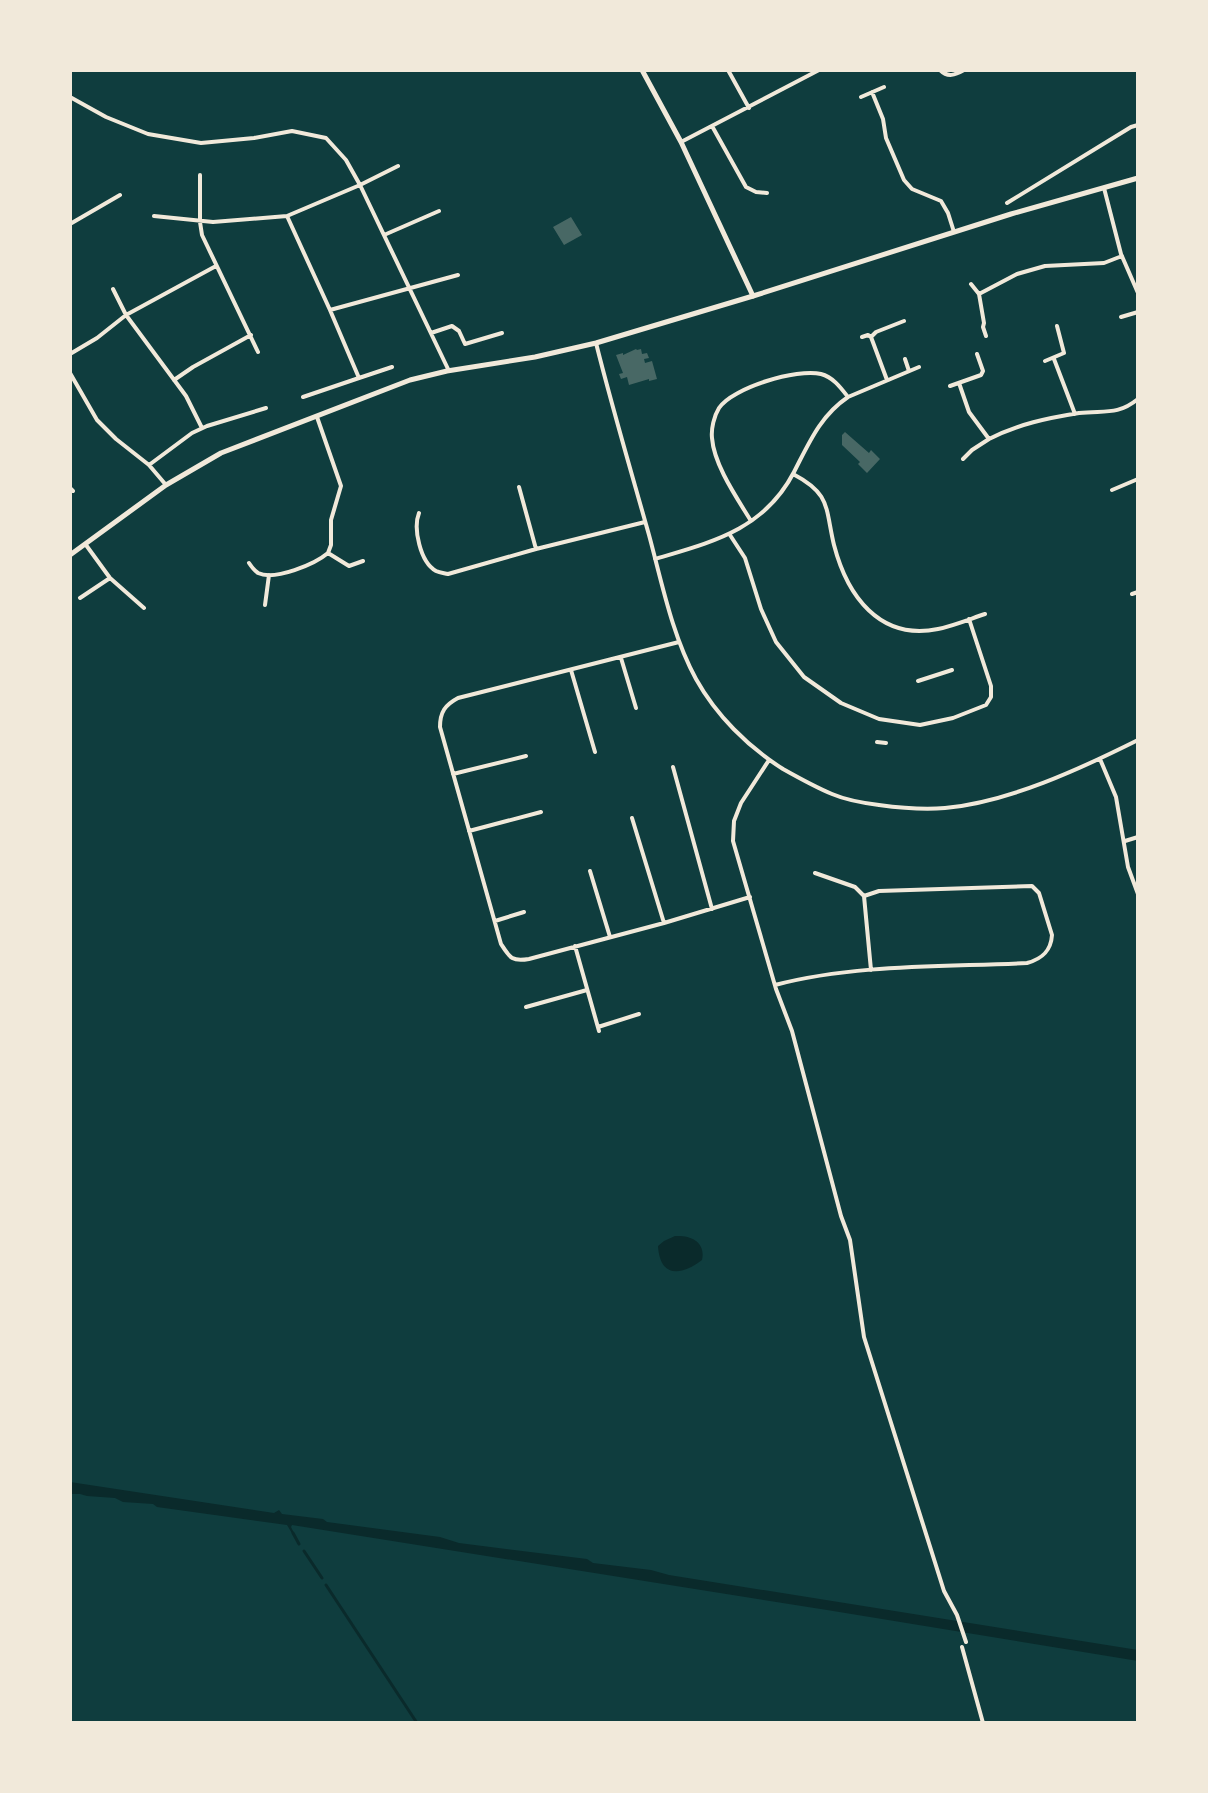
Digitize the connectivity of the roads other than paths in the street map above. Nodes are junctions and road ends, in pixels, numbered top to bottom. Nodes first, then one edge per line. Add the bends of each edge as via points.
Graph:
1 (642, 70) edge
2 (728, 70) edge
3 (819, 70) edge
4 (940, 70) edge
5 (964, 70) edge
6 (884, 87) dead end
7 (872, 92) junction
8 (70, 97) edge
9 (861, 97) dead end
10 (749, 108) junction
11 (1138, 125) edge
12 (712, 126) junction
13 (681, 142) junction
14 (398, 166) dead end
15 (200, 175) dead end
16 (1138, 178) edge
17 (360, 185) junction
18 (1104, 188) junction
19 (767, 193) dead end
20 (120, 195) dead end
21 (1007, 203) dead end
22 (439, 211) dead end
23 (154, 216) dead end
24 (287, 216) junction
25 (200, 222) junction
26 (70, 224) edge
27 (954, 232) junction
28 (384, 235) junction
29 (1122, 256) junction
30 (216, 266) junction
31 (458, 275) dead end
32 (971, 284) dead end
33 (409, 288) junction
34 (113, 289) dead end
35 (1138, 293) edge
36 (979, 294) junction
37 (753, 296) junction
38 (330, 310) junction
39 (1138, 312) edge
40 (126, 315) junction
41 (1121, 317) dead end
42 (904, 321) dead end
43 (1057, 326) dead end
44 (431, 333) junction
45 (502, 333) dead end
46 (251, 335) junction
47 (986, 336) dead end
48 (862, 337) dead end
49 (871, 337) junction
50 (596, 343) junction
51 (258, 352) dead end
52 (70, 354) edge
53 (977, 354) dead end
54 (905, 359) dead end
55 (1054, 359) junction
56 (1045, 361) dead end
57 (392, 367) dead end
58 (919, 367) dead end
59 (449, 371) junction
60 (909, 371) junction
61 (70, 373) edge
62 (359, 378) junction
63 (174, 380) junction
64 (887, 380) junction
65 (959, 383) junction
66 (950, 386) dead end
67 (303, 397) dead end
68 (848, 397) junction
69 (1138, 399) edge
70 (266, 408) dead end
71 (1075, 414) junction
72 (317, 417) junction
73 (202, 428) junction
74 (989, 439) junction
75 (963, 459) dead end
76 (149, 465) junction
77 (793, 474) junction
78 (1138, 479) edge
79 (166, 485) junction
80 (519, 487) dead end
81 (1112, 490) dead end
82 (419, 513) dead end
83 (751, 521) junction
84 (645, 522) junction
85 (730, 535) junction
86 (86, 545) junction
87 (536, 549) junction
88 (328, 553) junction
89 (70, 555) edge
90 (655, 559) junction
91 (363, 561) dead end
92 (249, 563) dead end
93 (269, 575) junction
94 (110, 578) junction
95 (87, 595) junction
96 (80, 598) dead end
97 (90, 601) dead end
98 (138, 602) junction
99 (265, 605) dead end
100 (144, 608) dead end
101 (132, 610) dead end
102 (985, 614) dead end
103 (969, 619) junction
104 (679, 642) junction
105 (621, 658) junction
106 (571, 670) junction
107 (952, 670) dead end
108 (918, 681) dead end
109 (636, 708) dead end
110 (1138, 740) edge
111 (877, 742) dead end
112 (886, 743) dead end
113 (595, 752) dead end
114 (526, 756) dead end
115 (1100, 759) junction
116 (769, 760) junction
117 (673, 767) dead end
118 (453, 774) junction
119 (541, 812) dead end
120 (632, 818) dead end
121 (469, 831) junction
122 (1138, 837) edge
123 (1124, 842) junction
124 (590, 871) dead end
125 (815, 873) dead end
126 (822, 876) junction
127 (819, 884) dead end
128 (1138, 894) edge
129 (864, 896) junction
130 (750, 897) junction
131 (712, 909) junction
132 (524, 912) dead end
133 (495, 921) junction
134 (664, 923) junction
135 (610, 937) junction
136 (575, 946) junction
137 (871, 970) junction
138 (775, 985) junction
139 (587, 990) junction
140 (526, 1007) dead end
141 (639, 1014) dead end
142 (983, 1723) edge

1 - 13 main road
2 - 10 street
3 - 10 street
4 - 5 street via 955,75
6 - 7 street
7 - 9 street
7 - 27 street via 904,180 941,201
8 - 17 street via 148,134 201,143 292,131 326,138
10 - 12 street
11 - 21 street
12 - 13 street
12 - 19 street via 746,187
13 - 37 main road
14 - 17 street
15 - 25 street
16 - 18 main road
17 - 24 street
17 - 28 street
18 - 27 main road
18 - 29 street
20 - 26 street
22 - 28 street
23 - 25 street
24 - 25 street
24 - 38 street
25 - 30 street
27 - 37 main road
28 - 33 street
29 - 35 street
29 - 36 street via 1104,263 1045,266
30 - 40 street
30 - 46 street
31 - 33 street
32 - 36 street
33 - 38 street
33 - 44 street
34 - 40 street
36 - 47 street
37 - 50 main road
38 - 62 street
39 - 41 street
40 - 52 street
40 - 63 street
42 - 49 street
43 - 55 street via 1064,353
44 - 45 street via 452,326 465,344
44 - 59 street
46 - 51 street
46 - 63 street
48 - 49 street
49 - 64 street
50 - 59 main road
50 - 84 street
53 - 65 street via 981,375
54 - 60 street
55 - 56 street
55 - 71 street
57 - 62 street
58 - 60 street
59 - 72 main road via 410,380
60 - 64 street
61 - 76 street via 97,420
62 - 67 street
63 - 73 street
64 - 68 street
65 - 66 street
65 - 74 street via 969,412
68 - 77 street via 817,428
68 - 83 street via 821,374 780,375 720,406 712,425 714,449
69 - 71 street via 1119,411
70 - 73 street
71 - 74 street via 1026,423
72 - 79 main road via 221,453
72 - 88 street via 341,486
73 - 76 street
74 - 75 street
76 - 79 street
77 - 83 street via 773,503
77 - 103 street via 820,493 847,581 871,612 894,626 919,630
78 - 81 street
79 - 86 main road
80 - 87 street
82 - 87 street via 415,523 423,557 435,571 448,574
83 - 85 street
84 - 87 street
84 - 90 street
85 - 90 street
85 - 103 street via 745,558 776,642 804,677 841,703 879,719 920,725 986,705 991,686
86 - 89 main road
86 - 94 street
88 - 91 street via 349,566
88 - 93 street via 300,569
90 - 104 street
92 - 93 street via 256,572
93 - 99 street
94 - 95 street
94 - 98 street
95 - 96 street
95 - 97 street
98 - 100 street
98 - 101 street
102 - 103 street
104 - 105 street
104 - 116 street via 724,718
105 - 106 street
105 - 109 street
106 - 113 street
106 - 118 street via 446,705 440,727
107 - 108 street
110 - 115 street
111 - 112 street
114 - 118 street
115 - 116 street via 982,802 912,809 834,795
115 - 123 street via 1116,797
116 - 130 street via 734,821 733,841
117 - 131 street
118 - 121 street
119 - 121 street
120 - 134 street
121 - 133 street
122 - 123 street
123 - 128 street
124 - 135 street
125 - 126 street
126 - 127 street
126 - 129 street via 855,887
129 - 137 street
129 - 137 street via 879,891 1032,886 1052,935 1047,952 1027,963
130 - 131 street
130 - 138 street
131 - 134 street
132 - 133 street
133 - 136 street via 501,944 519,961
134 - 135 street
135 - 136 street
136 - 139 street
137 - 138 street
138 - 142 street via 850,1240 864,1337 944,1591 957,1615
139 - 140 street
139 - 141 street via 598,1029

